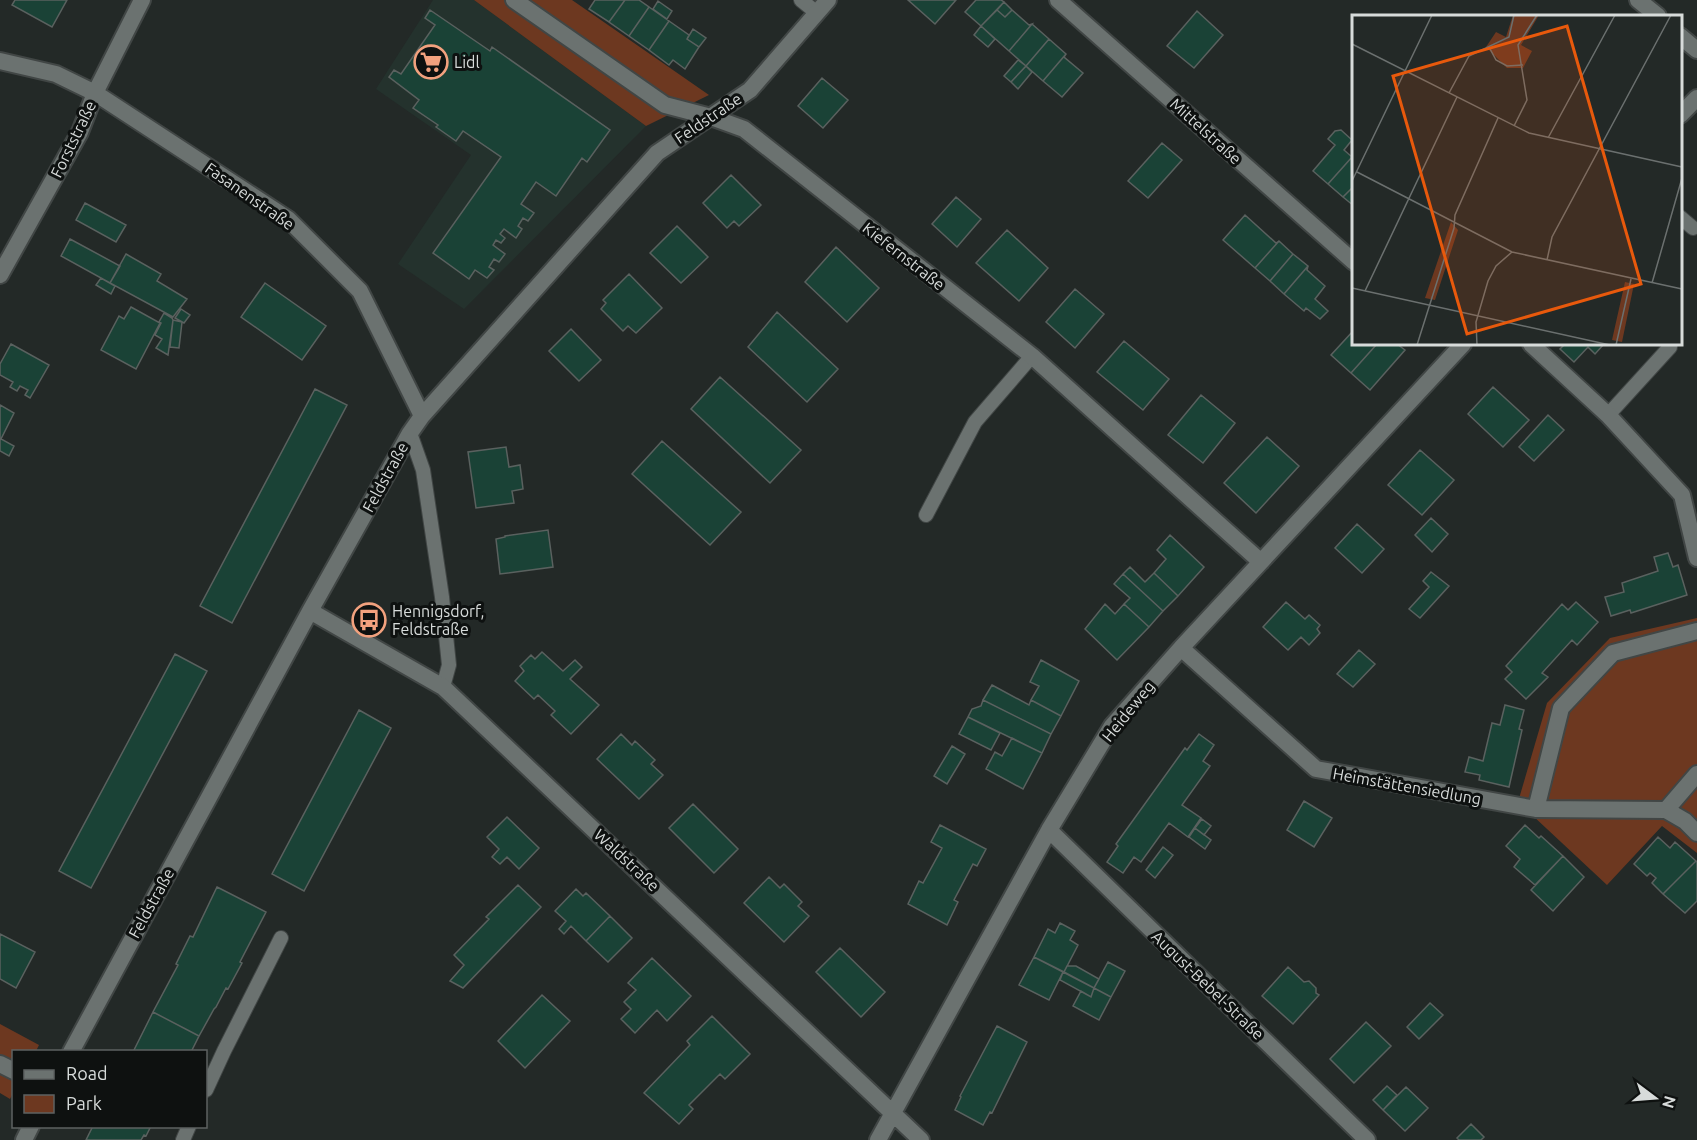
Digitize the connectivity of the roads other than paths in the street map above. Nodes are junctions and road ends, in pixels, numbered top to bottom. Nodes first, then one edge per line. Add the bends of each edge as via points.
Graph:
1 (142, 0) edge
2 (514, 0) edge
3 (801, 0) edge
4 (1058, 0) edge
5 (1638, 0) edge
6 (822, 6) edge
7 (1657, 15) edge
8 (1682, 38) edge
9 (1697, 50) edge
10 (0, 61) edge
11 (95, 93) junction
12 (1697, 98) edge
13 (1682, 113) edge
14 (711, 117) junction
15 (1682, 219) edge
16 (1693, 228) dead end
17 (1352, 261) edge
18 (0, 275) edge
19 (1532, 345) edge
20 (1454, 346) edge
21 (1670, 347) dead end
22 (1032, 356) junction
23 (1608, 415) junction
24 (422, 416) junction
25 (410, 433) junction
26 (926, 515) dead end
27 (1697, 558) edge
28 (1260, 562) junction
29 (310, 611) junction
30 (1697, 631) edge
31 (1181, 648) junction
32 (443, 687) junction
33 (1697, 774) edge
34 (1536, 809) junction
35 (1666, 810) junction
36 (1049, 830) junction
37 (1697, 833) edge
38 (280, 938) dead end
39 (72, 1050) edge
40 (207, 1088) edge
41 (892, 1111) junction
42 (878, 1140) edge
43 (921, 1140) edge
44 (1367, 1140) edge

1 - 11 street, Forststraße
2 - 14 street, Kiefernstraße via 665,105
3 - 6 lane
4 - 17 street, Mittelstraße
5 - 7 street
6 - 14 street, Feldstraße via 750,90
8 - 9 street
10 - 11 street, Fasanenstraße via 56,74
11 - 18 street, Forststraße via 80,132
11 - 24 street, Fasanenstraße via 296,227 360,291
12 - 13 street
14 - 22 street, Kiefernstraße via 744,129
14 - 24 street, Feldstraße via 657,153
15 - 16 lane
19 - 23 street
20 - 28 street, Heideweg
21 - 23 lane
22 - 26 lane via 975,422
22 - 28 street, Kiefernstraße
23 - 27 street via 1682,495
24 - 25 street, Feldstraße
25 - 29 street, Feldstraße
25 - 32 lane via 423,470 442,597 449,665
28 - 31 street, Heideweg
29 - 32 street, Waldstraße
29 - 39 street, Feldstraße
30 - 34 street via 1613,653 1561,708
31 - 34 street, Heimstättensiedlung via 1316,769
31 - 36 street, Heideweg via 1112,726
32 - 41 street, Waldstraße
33 - 35 street
34 - 35 street, Heimstättensiedlung
35 - 37 street
36 - 41 street, Heideweg
36 - 44 street, August-Bebel-Straße
38 - 40 lane
41 - 42 street, Heideweg
41 - 43 street, Waldstraße

